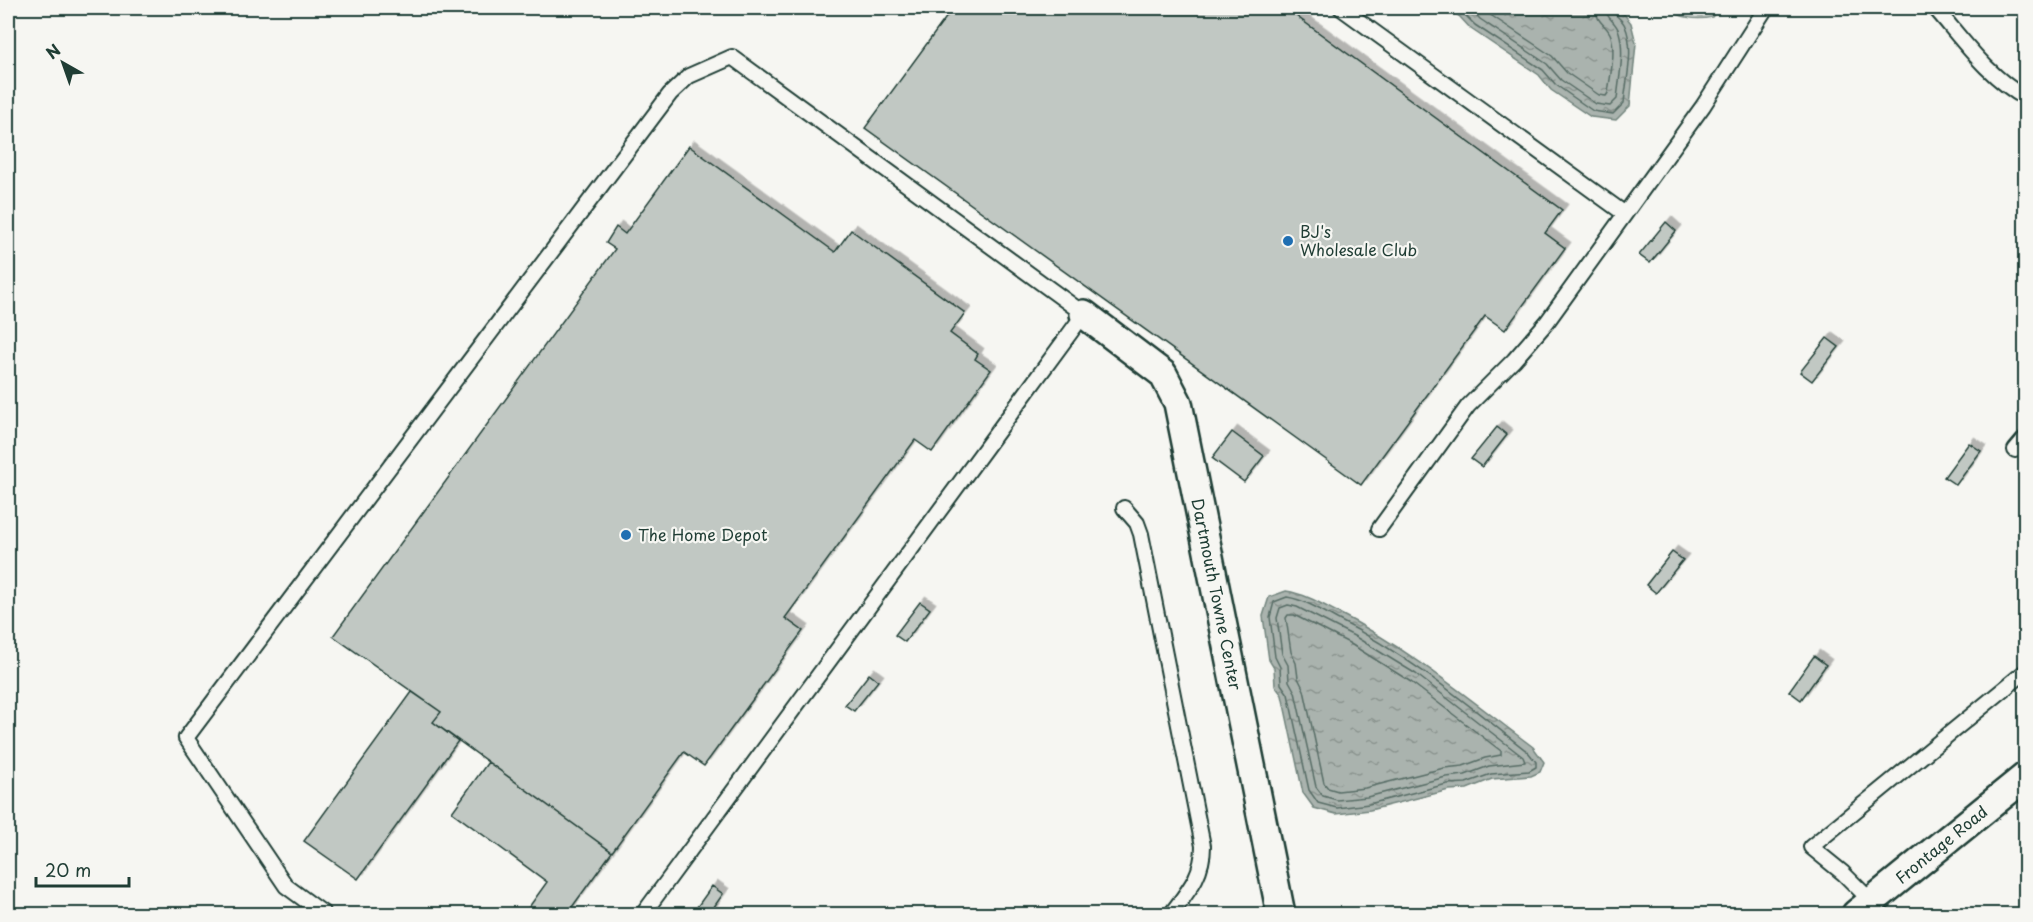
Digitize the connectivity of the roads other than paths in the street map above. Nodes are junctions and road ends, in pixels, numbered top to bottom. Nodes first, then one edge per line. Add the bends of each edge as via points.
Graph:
1 (1341, 8) edge
2 (1766, 8) edge
3 (1935, 8) edge
4 (2025, 98) edge
5 (1625, 214) junction
6 (1084, 314) junction
7 (2025, 437) edge
8 (2015, 450) dead end
9 (1124, 508) dead end
10 (1379, 529) dead end
11 (2025, 671) edge
12 (2025, 776) edge
13 (1864, 908) edge
14 (324, 915) edge
15 (643, 915) edge
16 (1171, 915) edge
17 (1281, 915) edge

1 - 5 lane
2 - 5 lane via 1703,106
3 - 4 lane via 1992,73
5 - 10 lane via 1546,322 1468,406
6 - 14 lane via 732,57 689,76 664,102 186,738 286,886
6 - 15 lane
6 - 17 street, Dartmouth Towne Center via 1163,374 1178,403
7 - 8 lane
9 - 16 lane via 1141,534 1203,846 1200,871
11 - 13 lane via 1811,847 1843,873
12 - 13 street, Frontage Road

